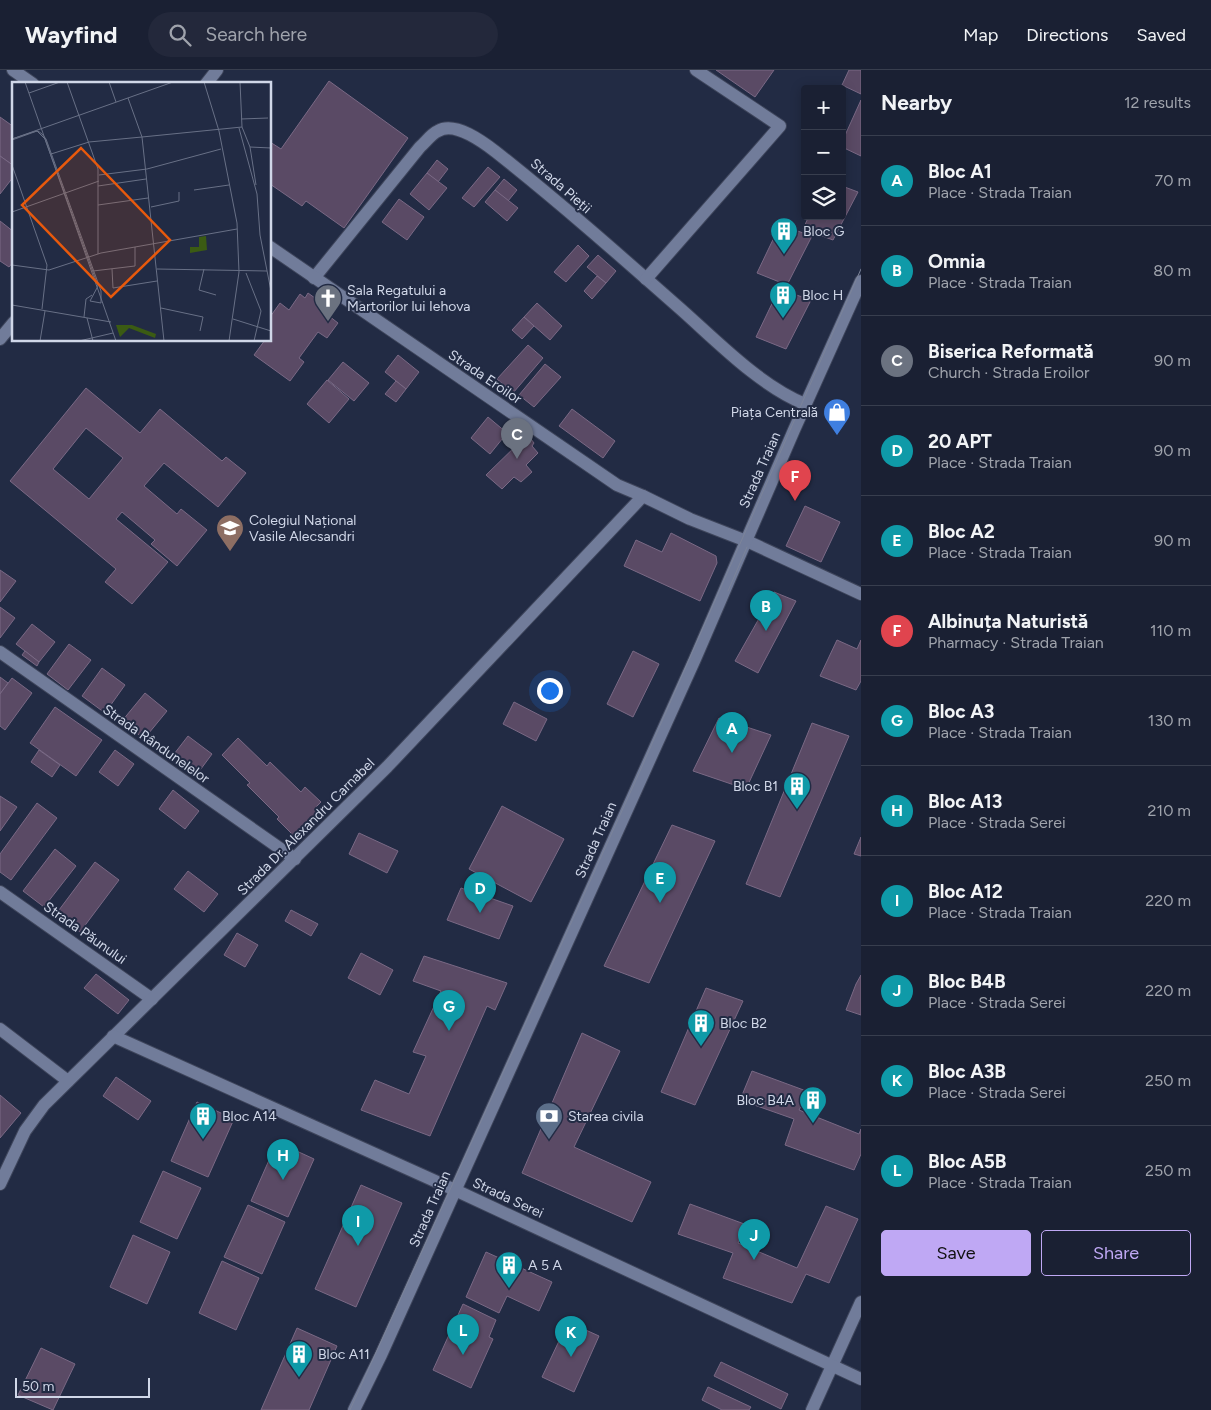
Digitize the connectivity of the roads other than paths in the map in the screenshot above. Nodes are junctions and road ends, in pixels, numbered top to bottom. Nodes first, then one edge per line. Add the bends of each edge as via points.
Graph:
1 (13, 70) edge
2 (217, 70) edge
3 (696, 70) edge
4 (30, 82) edge
5 (208, 82) edge
6 (271, 248) edge
7 (314, 278) junction
8 (646, 279) junction
9 (861, 281) edge
10 (12, 324) edge
11 (0, 339) edge
12 (805, 404) junction
13 (643, 496) junction
14 (746, 540) junction
15 (861, 594) edge
16 (0, 652) edge
17 (295, 860) junction
18 (0, 892) edge
19 (152, 1000) junction
20 (0, 1029) edge
21 (113, 1036) junction
22 (68, 1081) junction
23 (0, 1184) edge
24 (455, 1190) junction
25 (861, 1302) edge
26 (832, 1365) junction
27 (861, 1379) edge
28 (354, 1410) edge
29 (812, 1410) edge

1 - 4 street
2 - 5 street
3 - 8 street via 780,126
6 - 7 street, Strada Eroilor
7 - 8 street, Strada Pieții via 420,147 439,130 447,128 484,142
7 - 13 street, Strada Eroilor via 617,485
8 - 12 street, Strada Pieții via 731,355 777,390
9 - 12 street, Strada Traian
10 - 11 street
12 - 14 street, Strada Traian
13 - 14 street, Strada Eroilor via 690,519
13 - 17 street, Strada Dr. Alexandru Carnabel
14 - 15 street, Strada Eroilor
14 - 24 street, Strada Traian
16 - 17 street, Strada Rândunelelor
17 - 19 street, Strada Dr. Alexandru Carnabel
18 - 19 street, Strada Păunului
19 - 21 street, Strada Dr. Alexandru Carnabel
20 - 22 street
21 - 22 street, Strada Dr. Alexandru Carnabel
21 - 24 street, Strada Serei
22 - 23 street, Strada Dr. Alexandru Carnabel via 44,1105 25,1131
24 - 26 street, Strada Serei
24 - 28 street, Strada Traian
25 - 26 street
26 - 27 street, Strada Serei
26 - 29 street

